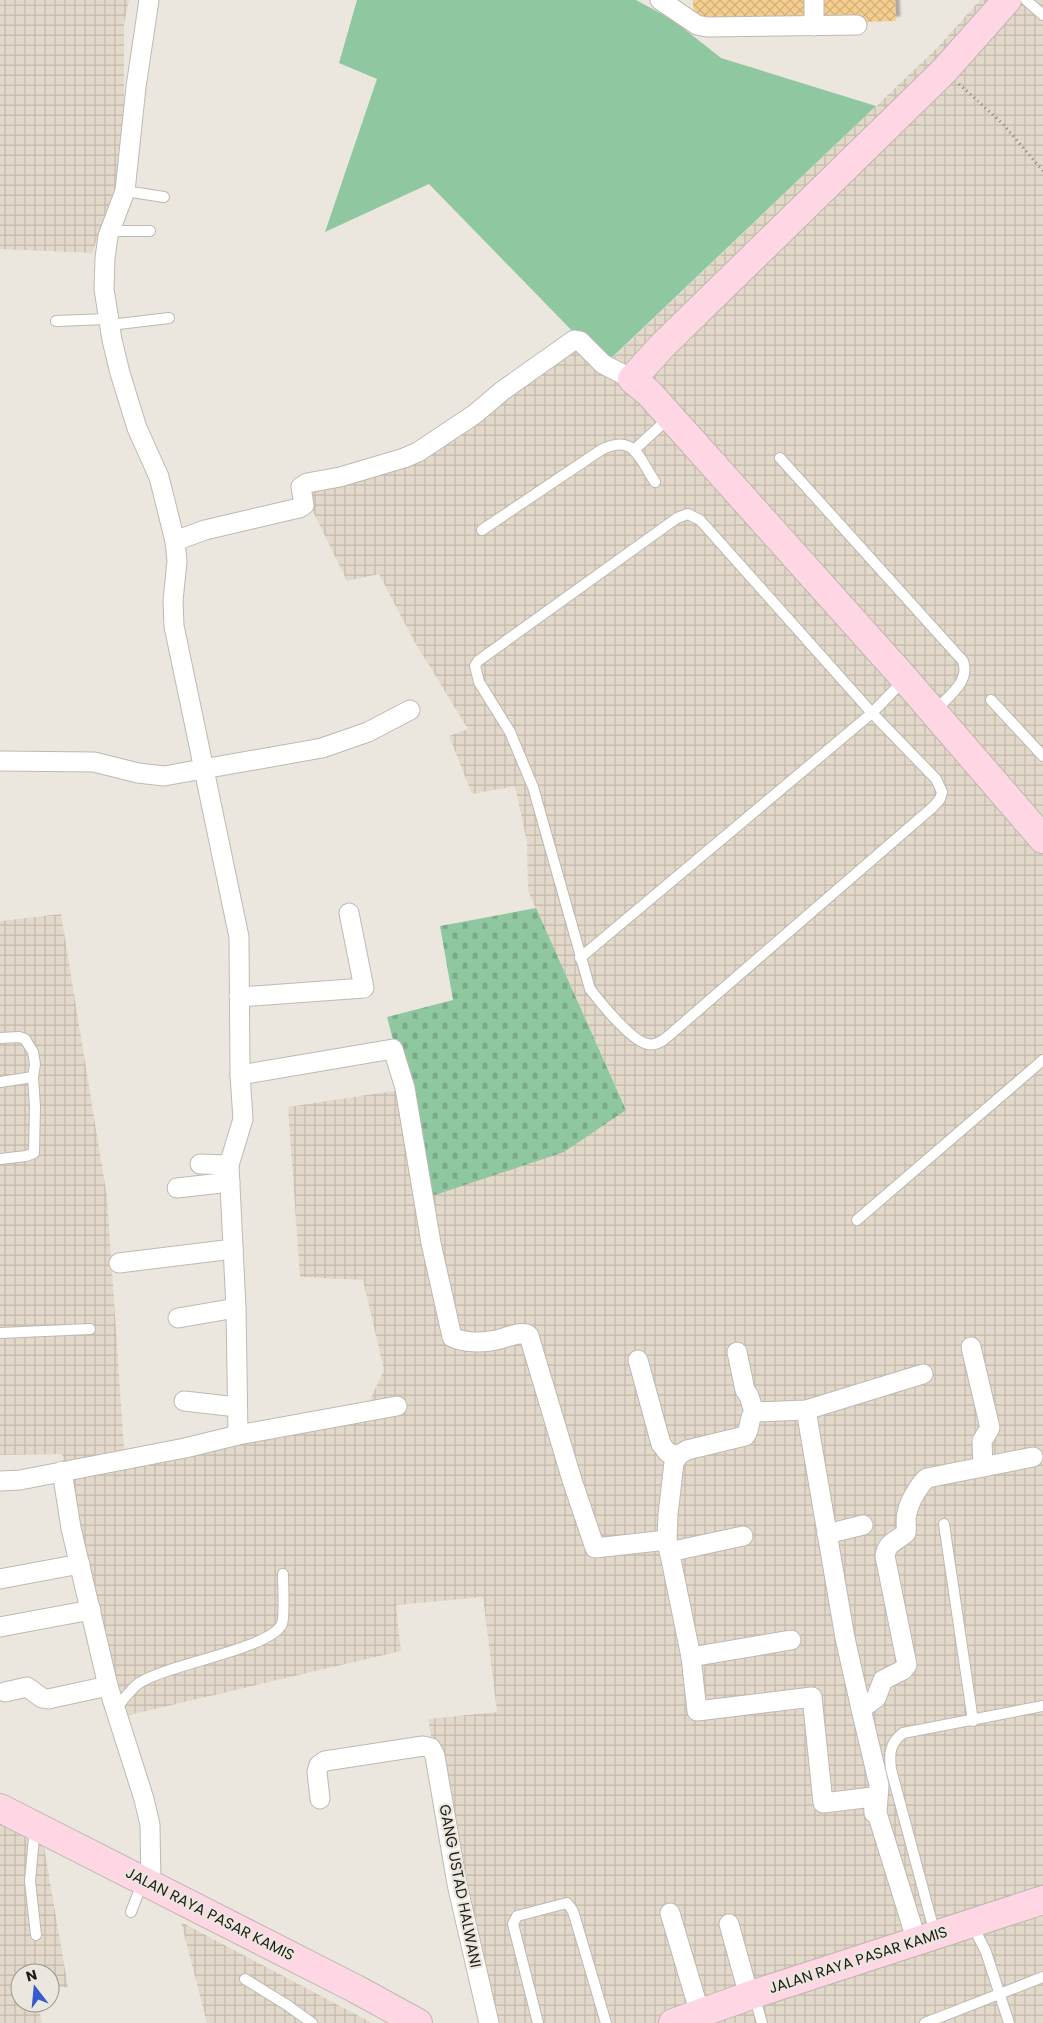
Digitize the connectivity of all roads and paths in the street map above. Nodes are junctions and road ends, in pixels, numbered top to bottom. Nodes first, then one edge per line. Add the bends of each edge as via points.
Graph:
1 (149, 0) edge
2 (660, 0) edge
3 (814, 0) edge
4 (1007, 0) edge
5 (1026, 0) edge
6 (1043, 15) edge
7 (857, 25) dead end
8 (814, 26) junction
9 (944, 70) junction
10 (1043, 171) edge
11 (125, 191) junction
12 (164, 197) dead end
13 (150, 231) dead end
14 (110, 232) junction
15 (169, 318) dead end
16 (56, 321) dead end
17 (109, 322) junction
18 (632, 380) junction
19 (670, 417) junction
20 (634, 450) junction
21 (780, 458) dead end
22 (655, 482) dead end
23 (482, 530) dead end
24 (175, 541) junction
25 (905, 679) junction
26 (991, 700) dead end
27 (410, 710) dead end
28 (933, 712) junction
29 (872, 713) junction
30 (1043, 756) edge
31 (0, 761) edge
32 (205, 770) junction
33 (1043, 840) edge
34 (349, 913) dead end
35 (580, 958) junction
36 (239, 997) junction
37 (0, 1038) edge
38 (1043, 1060) edge
39 (240, 1075) junction
40 (33, 1077) junction
41 (0, 1082) edge
42 (0, 1159) edge
43 (200, 1164) dead end
44 (229, 1173) junction
45 (177, 1188) dead end
46 (857, 1220) dead end
47 (233, 1249) junction
48 (119, 1263) dead end
49 (236, 1308) junction
50 (178, 1318) dead end
51 (90, 1329) dead end
52 (0, 1333) edge
53 (971, 1347) dead end
54 (737, 1352) dead end
55 (638, 1360) dead end
56 (923, 1374) dead end
57 (184, 1401) dead end
58 (397, 1406) dead end
59 (237, 1407) junction
60 (806, 1410) junction
61 (754, 1412) junction
62 (238, 1436) junction
63 (679, 1455) junction
64 (1033, 1457) dead end
65 (983, 1467) junction
66 (62, 1471) junction
67 (0, 1481) edge
68 (944, 1524) dead end
69 (863, 1525) dead end
70 (827, 1534) junction
71 (743, 1536) dead end
72 (668, 1546) junction
73 (80, 1564) junction
74 (283, 1574) dead end
75 (0, 1579) edge
76 (90, 1610) junction
77 (0, 1627) edge
78 (791, 1640) dead end
79 (691, 1657) junction
80 (108, 1686) junction
81 (5, 1692) dead end
82 (1043, 1706) edge
83 (116, 1708) junction
84 (861, 1709) junction
85 (973, 1721) junction
86 (320, 1799) dead end
87 (0, 1808) edge
88 (35, 1826) junction
89 (147, 1882) junction
90 (1043, 1900) edge
91 (131, 1912) dead end
92 (670, 1912) dead end
93 (971, 1922) junction
94 (729, 1924) dead end
95 (36, 1935) dead end
96 (922, 1940) junction
97 (1043, 1977) edge
98 (245, 1979) dead end
99 (1000, 1993) junction
100 (751, 1995) junction
101 (384, 2014) edge
102 (700, 2014) junction
103 (312, 2023) edge
104 (418, 2023) edge
105 (489, 2023) edge
106 (538, 2023) edge
107 (606, 2023) edge
108 (673, 2023) edge
109 (762, 2023) edge
110 (925, 2023) edge
111 (1009, 2023) edge

1 - 11 street
2 - 8 street via 707,27
3 - 8 street
4 - 9 street
5 - 6 lane
7 - 8 street
9 - 10 path via 1003,124
9 - 18 street via 662,346
11 - 12 lane
11 - 14 street
13 - 14 lane
14 - 17 street via 104,289
15 - 17 lane
16 - 17 lane
17 - 24 street via 123,382 137,428 159,477
18 - 19 street
18 - 24 street via 603,364 580,341 574,340 418,452 307,483 301,487 304,505 299,508 205,530
19 - 20 lane
19 - 25 street
20 - 22 lane
20 - 23 lane via 623,443 610,445
21 - 28 lane via 963,661 964,677
24 - 32 street via 174,626
25 - 28 street
25 - 29 lane
26 - 30 lane
27 - 32 street via 368,732 322,748
28 - 33 street
29 - 35 lane
29 - 35 lane via 936,779 941,786 940,799 666,1038 648,1044 636,1038 590,989
29 - 35 lane via 700,520 688,514 677,518 478,661 475,666 479,682 510,732 533,787
31 - 32 street via 94,762 164,776
32 - 36 street via 239,937
34 - 36 street via 364,988
36 - 39 street
37 - 40 lane via 19,1036 25,1039 33,1052
38 - 46 lane
39 - 44 street via 243,1119
39 - 72 street via 393,1049 405,1088 431,1244 452,1337 480,1341 527,1334 596,1548
40 - 41 lane
40 - 42 lane via 34,1153
43 - 44 street
44 - 45 street
44 - 47 street
47 - 48 street
47 - 49 street
49 - 50 street
49 - 59 street
51 - 52 lane
53 - 65 street via 990,1428 982,1442
54 - 61 street via 744,1390
55 - 63 street via 661,1444 668,1453
56 - 60 street
57 - 59 street
58 - 62 street
59 - 62 street
60 - 61 street
60 - 70 street
61 - 63 street via 745,1436 687,1450
62 - 66 street
63 - 72 street via 674,1462 671,1480
64 - 65 street
65 - 84 street via 927,1478 909,1505 906,1533 886,1549 884,1556 907,1667 883,1680 876,1698
66 - 67 street
66 - 73 street
68 - 85 lane
69 - 70 street
70 - 84 street
71 - 72 street
72 - 79 street
73 - 75 street
73 - 76 street
74 - 83 lane via 282,1622 276,1632 248,1646 169,1669 139,1683
76 - 77 street
76 - 80 street
78 - 79 street
79 - 96 street via 697,1711 812,1697 823,1803 873,1797 873,1811
80 - 81 street via 48,1698 42,1698 27,1687
80 - 83 street
82 - 85 lane
83 - 89 street via 150,1825
84 - 96 street via 879,1785 877,1813
85 - 96 lane via 903,1734 891,1748 891,1769
86 - 105 street, GANG USTAD HALWANI via 317,1772 325,1761 423,1746 431,1748 457,1884
87 - 88 street, JALAN RAYA PASAR KAMIS
88 - 89 street, JALAN RAYA PASAR KAMIS
88 - 95 lane via 30,1881
89 - 91 lane
89 - 101 street, JALAN RAYA PASAR KAMIS via 356,1989
90 - 93 street, JALAN RAYA PASAR KAMIS
92 - 102 street
93 - 96 street, JALAN RAYA PASAR KAMIS
93 - 99 lane via 986,1952
94 - 100 street
96 - 100 street, JALAN RAYA PASAR KAMIS
97 - 99 lane
98 - 103 lane
99 - 110 lane
99 - 111 lane
100 - 102 street, JALAN RAYA PASAR KAMIS
100 - 109 lane
101 - 104 street, JALAN RAYA PASAR KAMIS
102 - 108 street, JALAN RAYA PASAR KAMIS
106 - 107 lane via 513,1924 517,1916 567,1903 573,1911

